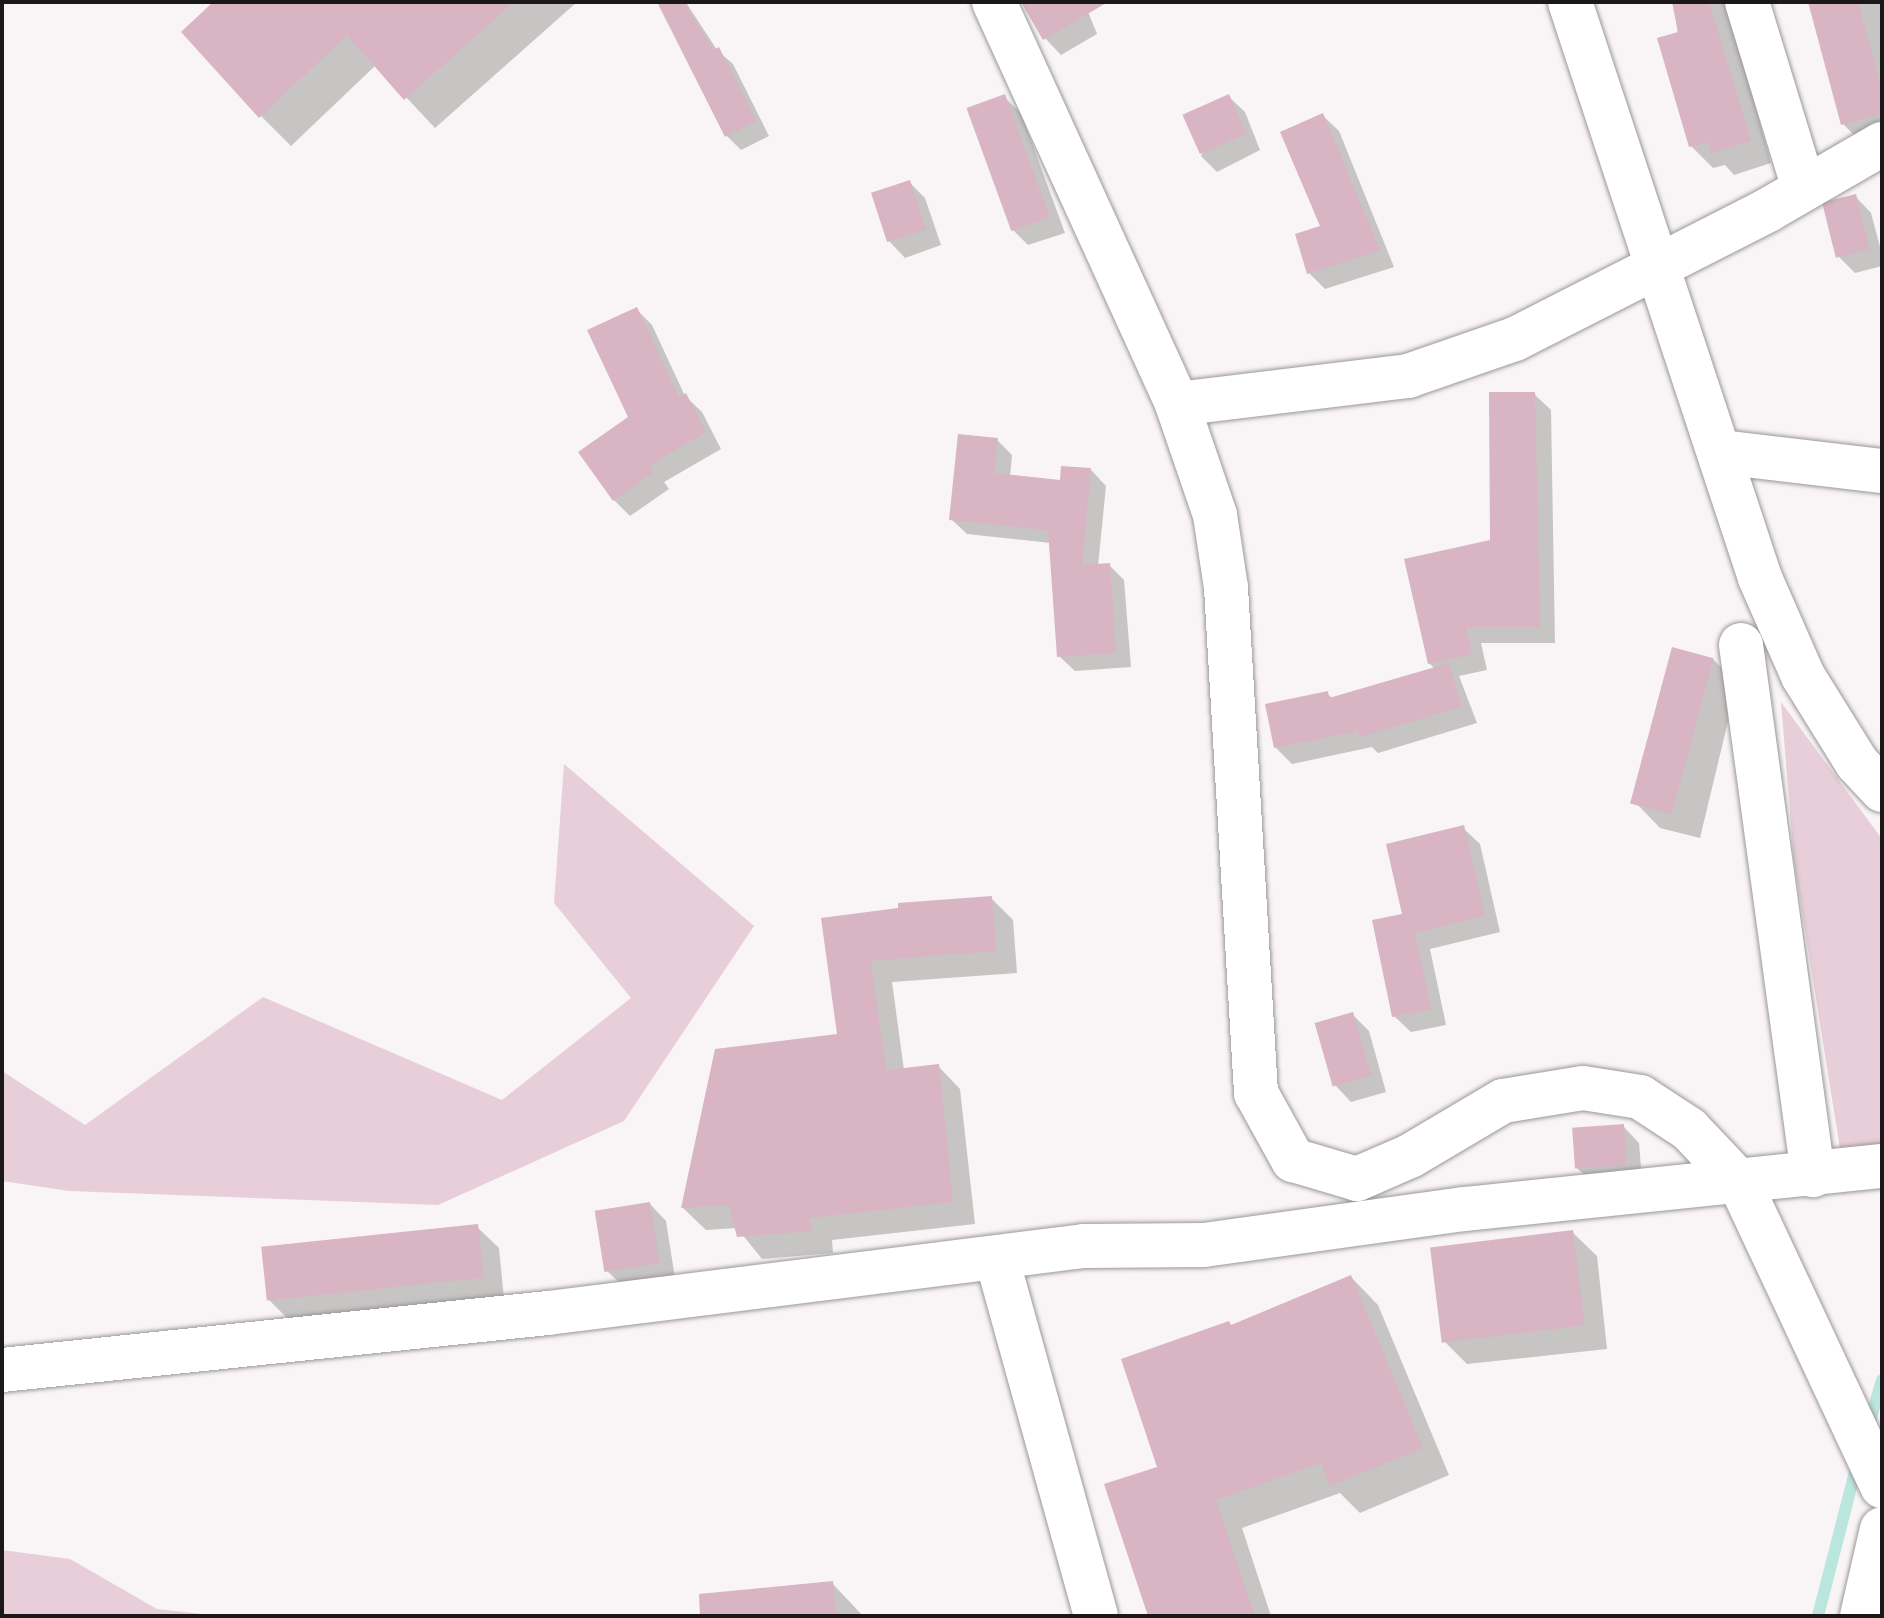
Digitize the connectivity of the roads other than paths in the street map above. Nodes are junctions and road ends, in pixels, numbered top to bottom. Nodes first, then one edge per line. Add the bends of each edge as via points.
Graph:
1 (994, 2) edge
2 (1570, 2) edge
3 (1747, 2) edge
4 (1882, 144) edge
5 (1804, 189) junction
6 (1658, 267) junction
7 (1177, 404) junction
8 (1720, 452) junction
9 (1882, 471) edge
10 (1741, 645) dead end
11 (1882, 790) edge
12 (1882, 1166) edge
13 (1813, 1175) junction
14 (1740, 1183) junction
15 (997, 1259) junction
16 (2, 1370) edge
17 (1881, 1482) edge
18 (1882, 1529) edge
19 (1096, 1616) edge
20 (1862, 1616) edge

1 - 7 street
2 - 6 street
3 - 5 street
4 - 5 street
5 - 6 street
6 - 7 street via 1515,339 1408,376
6 - 8 street
7 - 14 street via 1215,515 1226,588 1256,1093 1293,1160 1357,1179 1410,1156 1503,1101 1583,1088 1640,1097 1689,1129
8 - 9 street
8 - 11 street via 1760,578 1803,676 1857,763
10 - 13 street
12 - 13 street
13 - 14 street
14 - 15 street via 1464,1209 1204,1245 1084,1246
14 - 17 street
15 - 16 street
15 - 19 street
18 - 20 street

